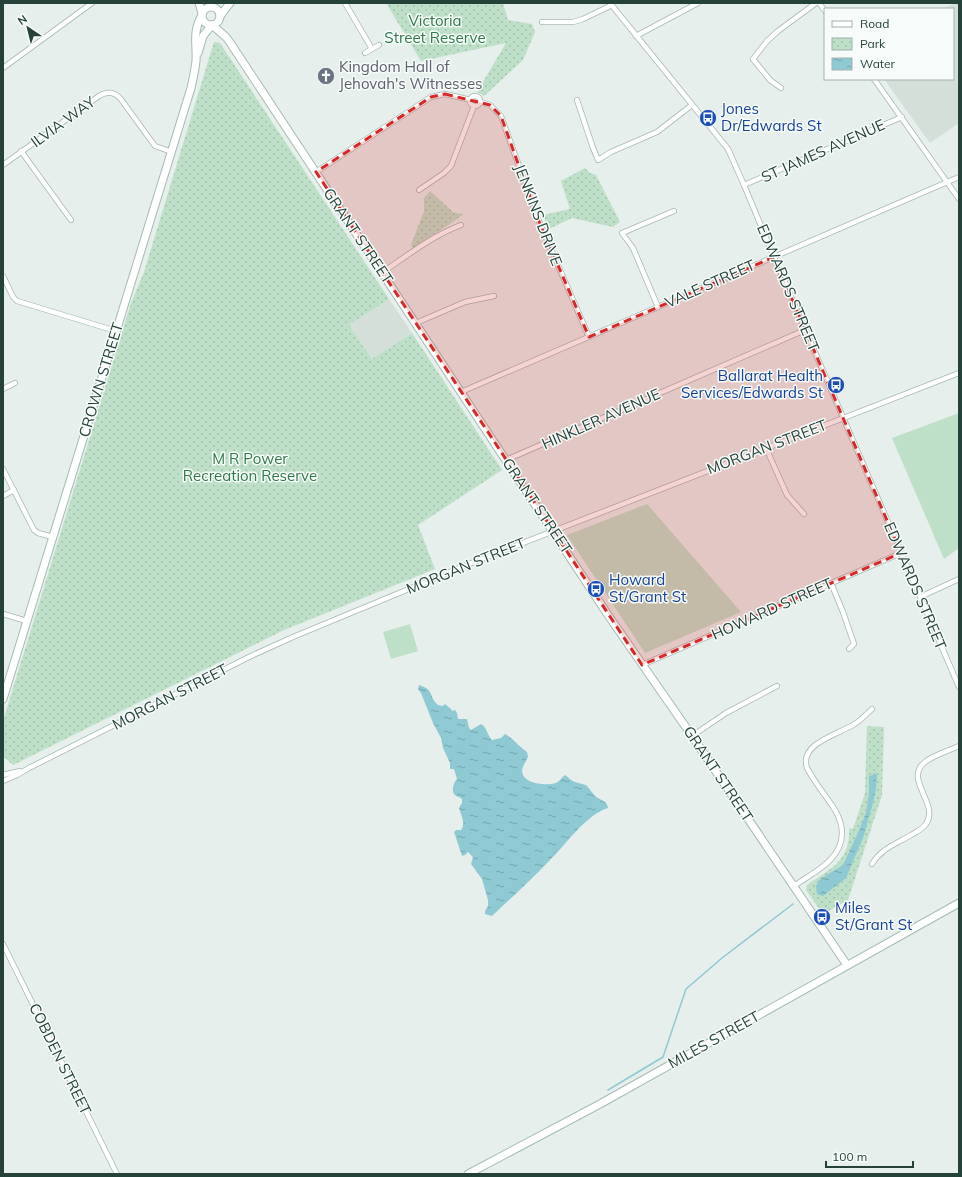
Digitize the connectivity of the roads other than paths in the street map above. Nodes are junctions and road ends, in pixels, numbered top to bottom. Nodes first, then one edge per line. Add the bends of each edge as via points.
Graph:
1 (92, 3) edge
2 (200, 3) edge
3 (224, 3) edge
4 (230, 3) edge
5 (345, 3) edge
6 (698, 3) edge
7 (818, 3) edge
8 (611, 4) edge
9 (210, 6) edge
10 (202, 14) junction
11 (220, 17) junction
12 (542, 22) dead end
13 (212, 25) junction
14 (636, 36) junction
15 (231, 44) junction
16 (379, 45) dead end
17 (372, 49) junction
18 (365, 53) dead end
19 (196, 60) junction
20 (3, 68) edge
21 (875, 80) edge
22 (781, 88) dead end
23 (471, 100) junction
24 (577, 100) dead end
25 (480, 102) junction
26 (692, 105) junction
27 (474, 106) junction
28 (902, 117) junction
29 (21, 151) junction
30 (172, 152) junction
31 (3, 165) edge
32 (316, 172) junction
33 (959, 177) edge
34 (947, 183) junction
35 (744, 185) junction
36 (418, 190) dead end
37 (959, 199) edge
38 (674, 210) dead end
39 (71, 220) dead end
40 (461, 225) dead end
41 (774, 257) junction
42 (383, 272) junction
43 (3, 276) edge
44 (494, 296) dead end
45 (658, 307) junction
46 (416, 323) junction
47 (805, 330) junction
48 (116, 331) junction
49 (589, 337) junction
50 (959, 373) edge
51 (15, 382) dead end
52 (3, 389) edge
53 (461, 392) junction
54 (843, 418) junction
55 (766, 448) junction
56 (506, 460) junction
57 (3, 469) edge
58 (14, 490) junction
59 (3, 496) edge
60 (804, 514) dead end
61 (553, 531) junction
62 (53, 537) junction
63 (901, 553) junction
64 (959, 579) edge
65 (831, 583) junction
66 (920, 597) junction
67 (3, 614) edge
68 (28, 621) junction
69 (849, 648) dead end
70 (642, 665) junction
71 (777, 686) dead end
72 (959, 687) edge
73 (3, 699) edge
74 (872, 709) dead end
75 (692, 736) junction
76 (959, 746) edge
77 (29, 768) junction
78 (3, 775) edge
79 (3, 781) edge
80 (872, 864) dead end
81 (794, 886) junction
82 (959, 903) edge
83 (3, 944) edge
84 (847, 965) junction
85 (117, 1174) edge
86 (468, 1174) edge

1 - 20 street
2 - 10 street
3 - 9 street
4 - 11 street
5 - 17 street
6 - 14 street
7 - 22 street via 767,41 753,59 770,80
8 - 12 street via 573,22
8 - 14 street, EDWARDS STREET
9 - 10 street
9 - 11 street via 218,10
10 - 13 street via 204,23
10 - 19 street, CROWN STREET via 195,36
11 - 13 street via 217,23
11 - 15 street, GRANT STREET
13 - 15 street, GRANT STREET
13 - 19 street, CROWN STREET via 203,36
14 - 26 street, EDWARDS STREET
15 - 32 street, GRANT STREET
16 - 17 street
17 - 18 street
19 - 30 street, CROWN STREET via 191,88
21 - 28 street
23 - 25 street via 478,97
23 - 27 street
23 - 32 street via 445,94 431,97
24 - 26 street via 598,160 657,132
25 - 27 street via 478,106
25 - 49 street, JENKINS DRIVE via 490,105 501,116 540,226
26 - 35 street, EDWARDS STREET via 728,149
27 - 36 street via 451,166
28 - 34 street
28 - 35 street, ST JAMES AVENUE
29 - 30 street, ILVIA WAY via 100,94 109,92 120,98 156,147
29 - 31 street, ILVIA WAY
29 - 39 street
30 - 48 street, CROWN STREET
32 - 42 street, GRANT STREET
33 - 34 street, VALE STREET
34 - 37 street
34 - 41 street, VALE STREET
35 - 41 street, EDWARDS STREET
38 - 45 street via 622,234 633,248
40 - 42 street via 437,235
41 - 45 street, VALE STREET
41 - 47 street, EDWARDS STREET
42 - 46 street, GRANT STREET
43 - 48 street via 17,301
44 - 46 street via 468,301
45 - 49 street, VALE STREET
46 - 53 street, GRANT STREET
47 - 54 street, EDWARDS STREET
47 - 56 street, HINKLER AVENUE
48 - 62 street, CROWN STREET
49 - 53 street, VALE STREET
50 - 54 street, MORGAN STREET
51 - 52 street
53 - 56 street, GRANT STREET
54 - 55 street, MORGAN STREET
54 - 63 street, EDWARDS STREET
55 - 60 street via 786,494
55 - 61 street, MORGAN STREET
56 - 61 street, GRANT STREET
57 - 58 street
58 - 59 street
58 - 62 street via 34,530
61 - 70 street, GRANT STREET
61 - 77 street, MORGAN STREET via 292,637
62 - 68 street, CROWN STREET
63 - 65 street, HOWARD STREET
63 - 66 street, EDWARDS STREET
64 - 66 street
65 - 69 street via 854,644
65 - 70 street, HOWARD STREET
66 - 72 street, EDWARDS STREET
67 - 68 street
68 - 73 street, CROWN STREET
70 - 75 street, GRANT STREET
71 - 75 street via 726,713
74 - 81 street via 856,724 814,745 808,753 807,768 836,812 842,838 839,850 831,860
75 - 81 street, GRANT STREET
76 - 80 street via 929,759 919,770 918,782 930,811 926,824 881,852
77 - 78 street, MORGAN STREET
77 - 79 street, MORGAN STREET
81 - 84 street, GRANT STREET
82 - 84 street, MILES STREET
83 - 85 street, COBDEN STREET
84 - 86 street, MILES STREET via 600,1104

